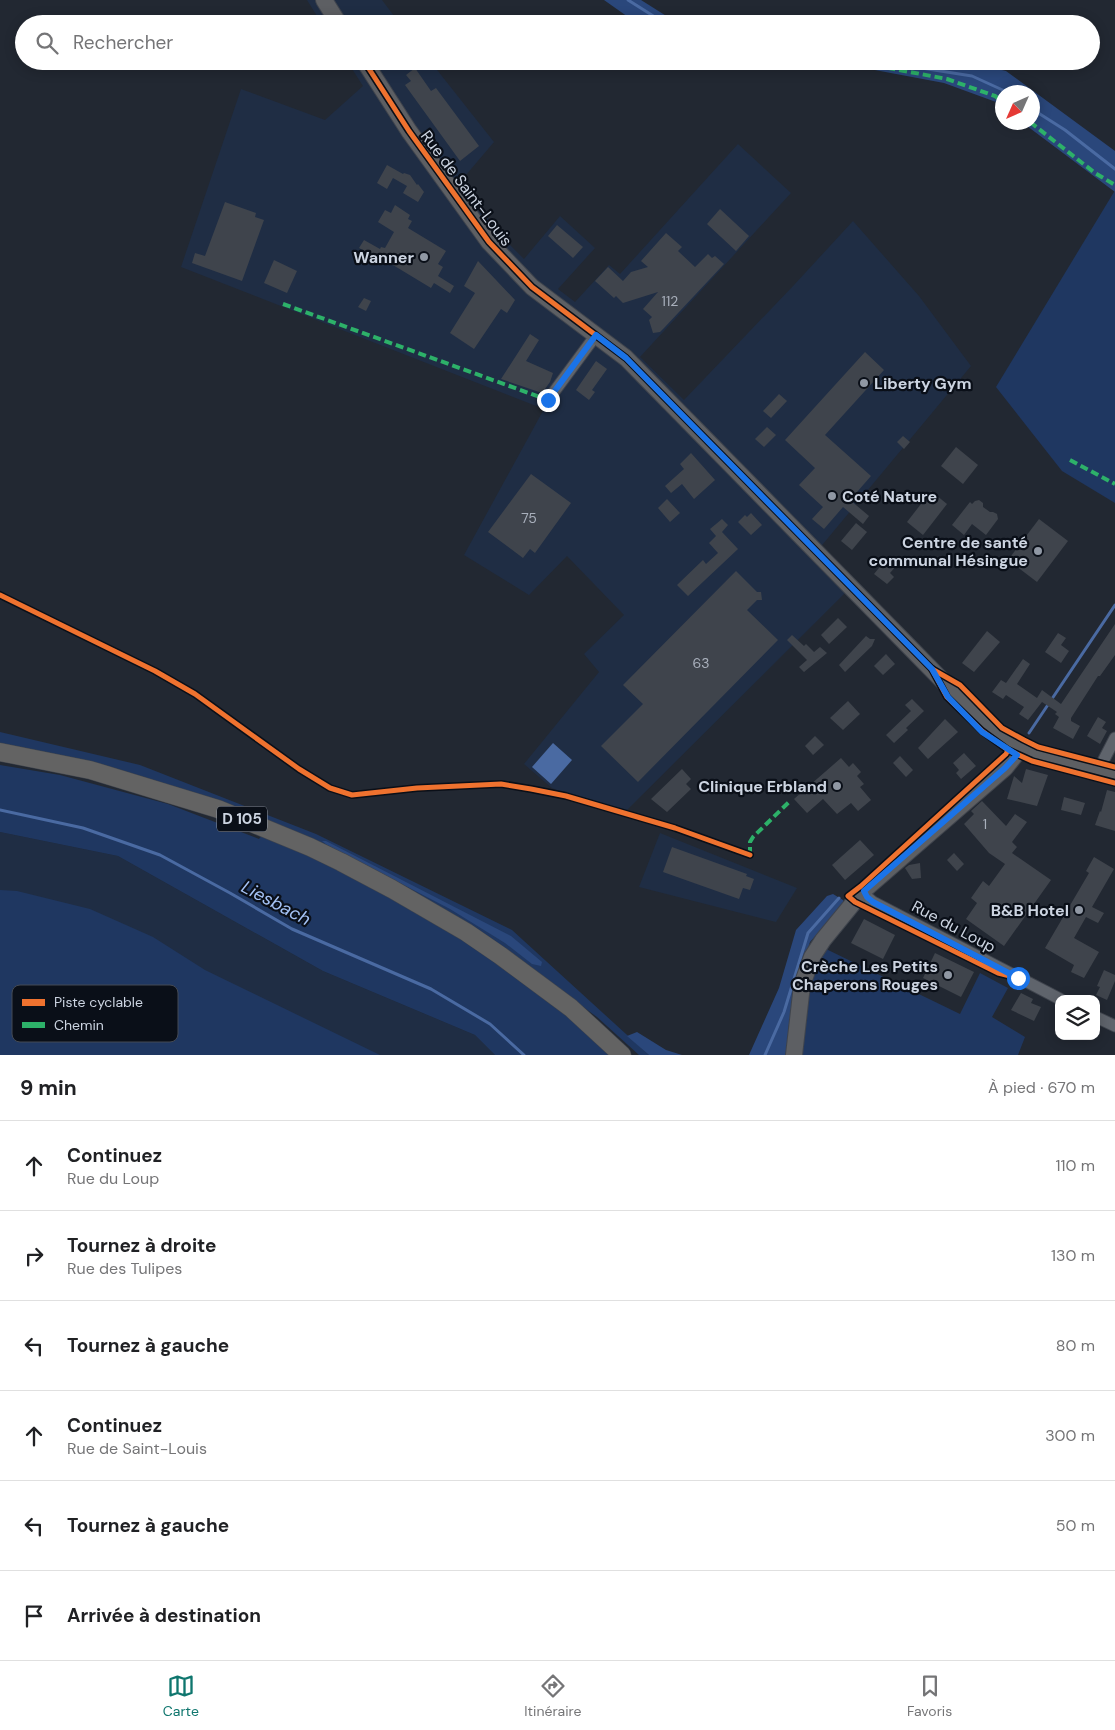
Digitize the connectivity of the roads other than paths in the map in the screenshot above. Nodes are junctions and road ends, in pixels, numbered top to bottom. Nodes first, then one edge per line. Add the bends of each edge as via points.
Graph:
1 (324, 0) edge
2 (333, 15) edge
3 (370, 70) edge
4 (596, 335) junction
5 (548, 400) dead end
6 (1115, 738) edge
7 (1021, 748) junction
8 (0, 752) edge
9 (1098, 771) junction
10 (1115, 775) edge
11 (864, 891) junction
12 (1055, 996) edge
13 (1100, 1019) edge
14 (1115, 1026) edge
15 (622, 1055) edge
16 (794, 1055) edge

1 - 2 main road
3 - 4 main road, Rue de Saint-Louis via 409,132 489,242 532,287
4 - 5 street
4 - 7 main road, Rue de Saint-Louis via 626,358 983,722
6 - 9 street
7 - 9 main road, Rue de Saint-Louis
7 - 11 main road via 1005,768
8 - 15 main road, D 105 via 90,770 218,809 333,858 466,932 571,1008
9 - 10 main road, Rue de Saint-Louis
11 - 12 street, Rue du Loup via 873,902
11 - 16 main road via 832,927 812,957 802,985
13 - 14 street

